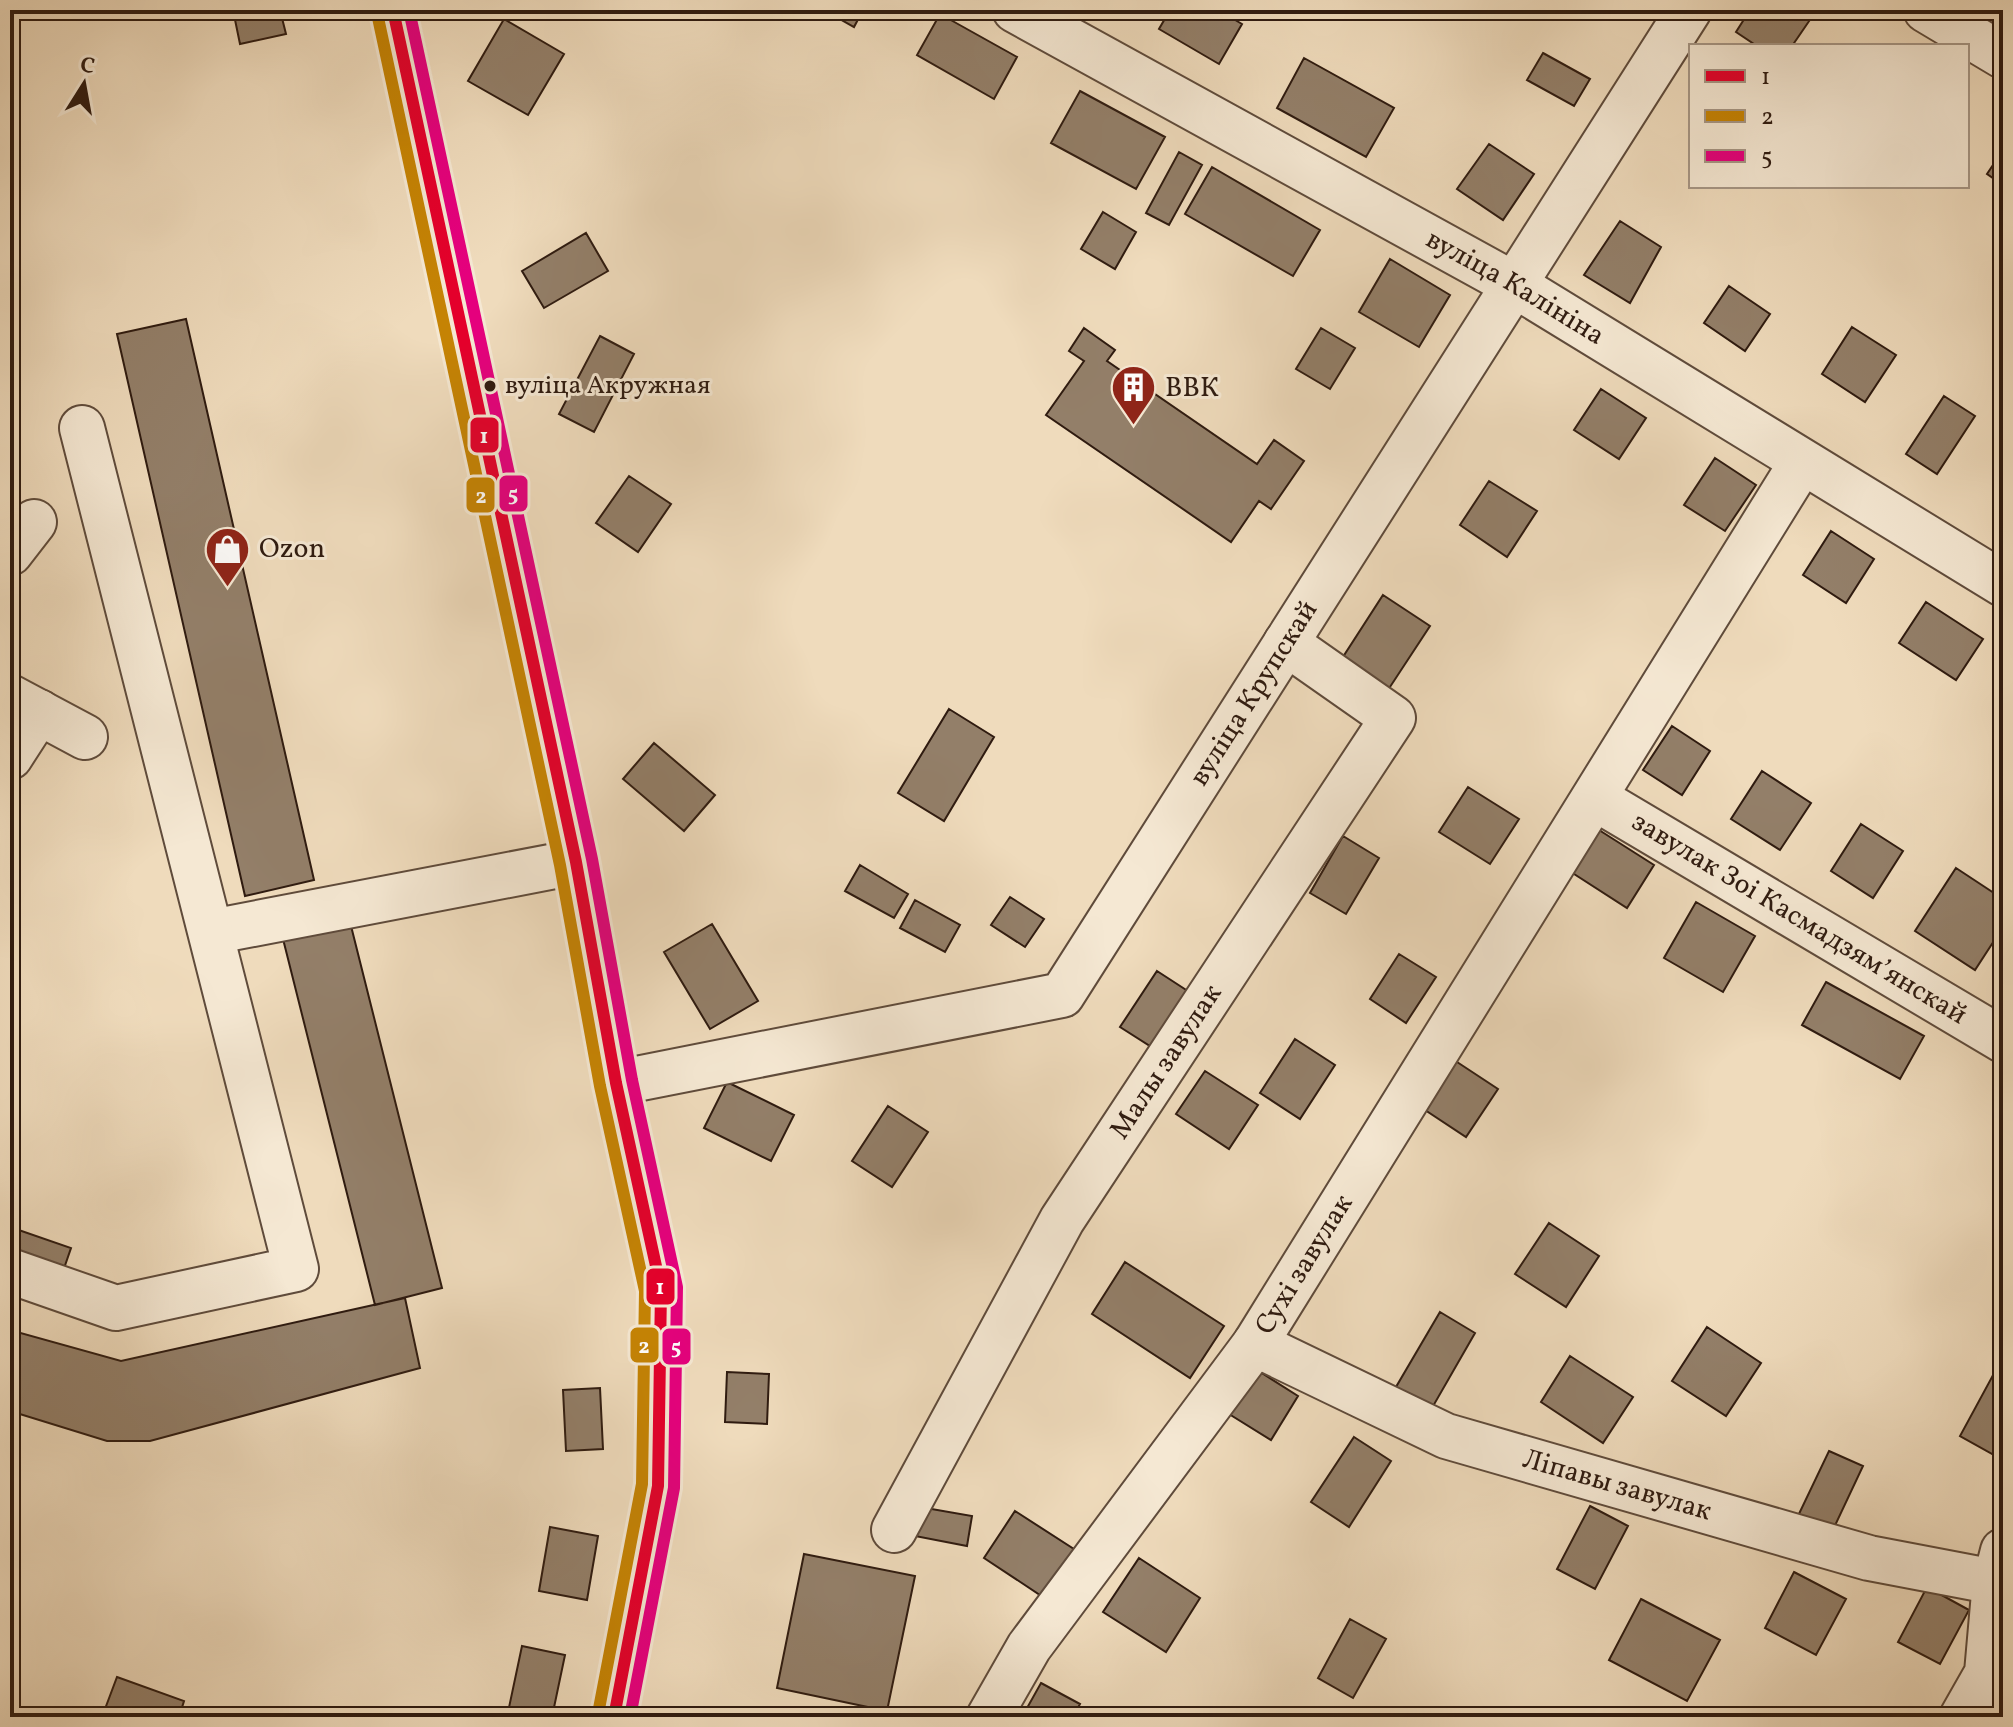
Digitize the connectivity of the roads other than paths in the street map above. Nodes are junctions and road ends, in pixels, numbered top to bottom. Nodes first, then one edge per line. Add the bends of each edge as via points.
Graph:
1 (393, 10) edge
2 (1015, 10) edge
3 (1689, 10) edge
4 (1926, 10) edge
5 (2003, 56) edge
6 (1513, 284) junction
7 (82, 428) dead end
8 (1802, 462) junction
9 (2003, 584) edge
10 (1286, 643) junction
11 (24, 705) edge
12 (85, 737) dead end
13 (10, 757) edge
14 (1595, 798) junction
15 (576, 862) junction
16 (211, 932) junction
17 (2003, 1040) edge
18 (616, 1083) junction
19 (10, 1271) edge
20 (1255, 1344) junction
21 (894, 1530) dead end
22 (1999, 1566) edge
23 (614, 1717) edge
24 (989, 1717) edge
25 (1962, 1717) edge

1 - 15 main road
2 - 6 street, вуліца Калініна
3 - 6 street, вуліца Крупскай
4 - 5 street
6 - 8 street, вуліца Калініна
6 - 10 street, вуліца Крупскай
7 - 16 street
8 - 9 street, вуліца Калініна
8 - 14 street, Сухі завулак
10 - 18 street, вуліца Крупскай via 1062,995
10 - 21 street, Малы завулак via 1393,718 1062,1220
11 - 12 street
11 - 13 street
14 - 17 street, завулак Зоі Касмадзямʼянскай
14 - 20 street, Сухі завулак
15 - 16 street
15 - 18 main road
16 - 19 street via 296,1269 116,1308
18 - 23 main road via 661,1289 658,1486
20 - 22 street, Ліпавы завулак via 1446,1436 1869,1558
20 - 24 street, Сухі завулак via 1029,1647
22 - 25 street via 1987,1673

